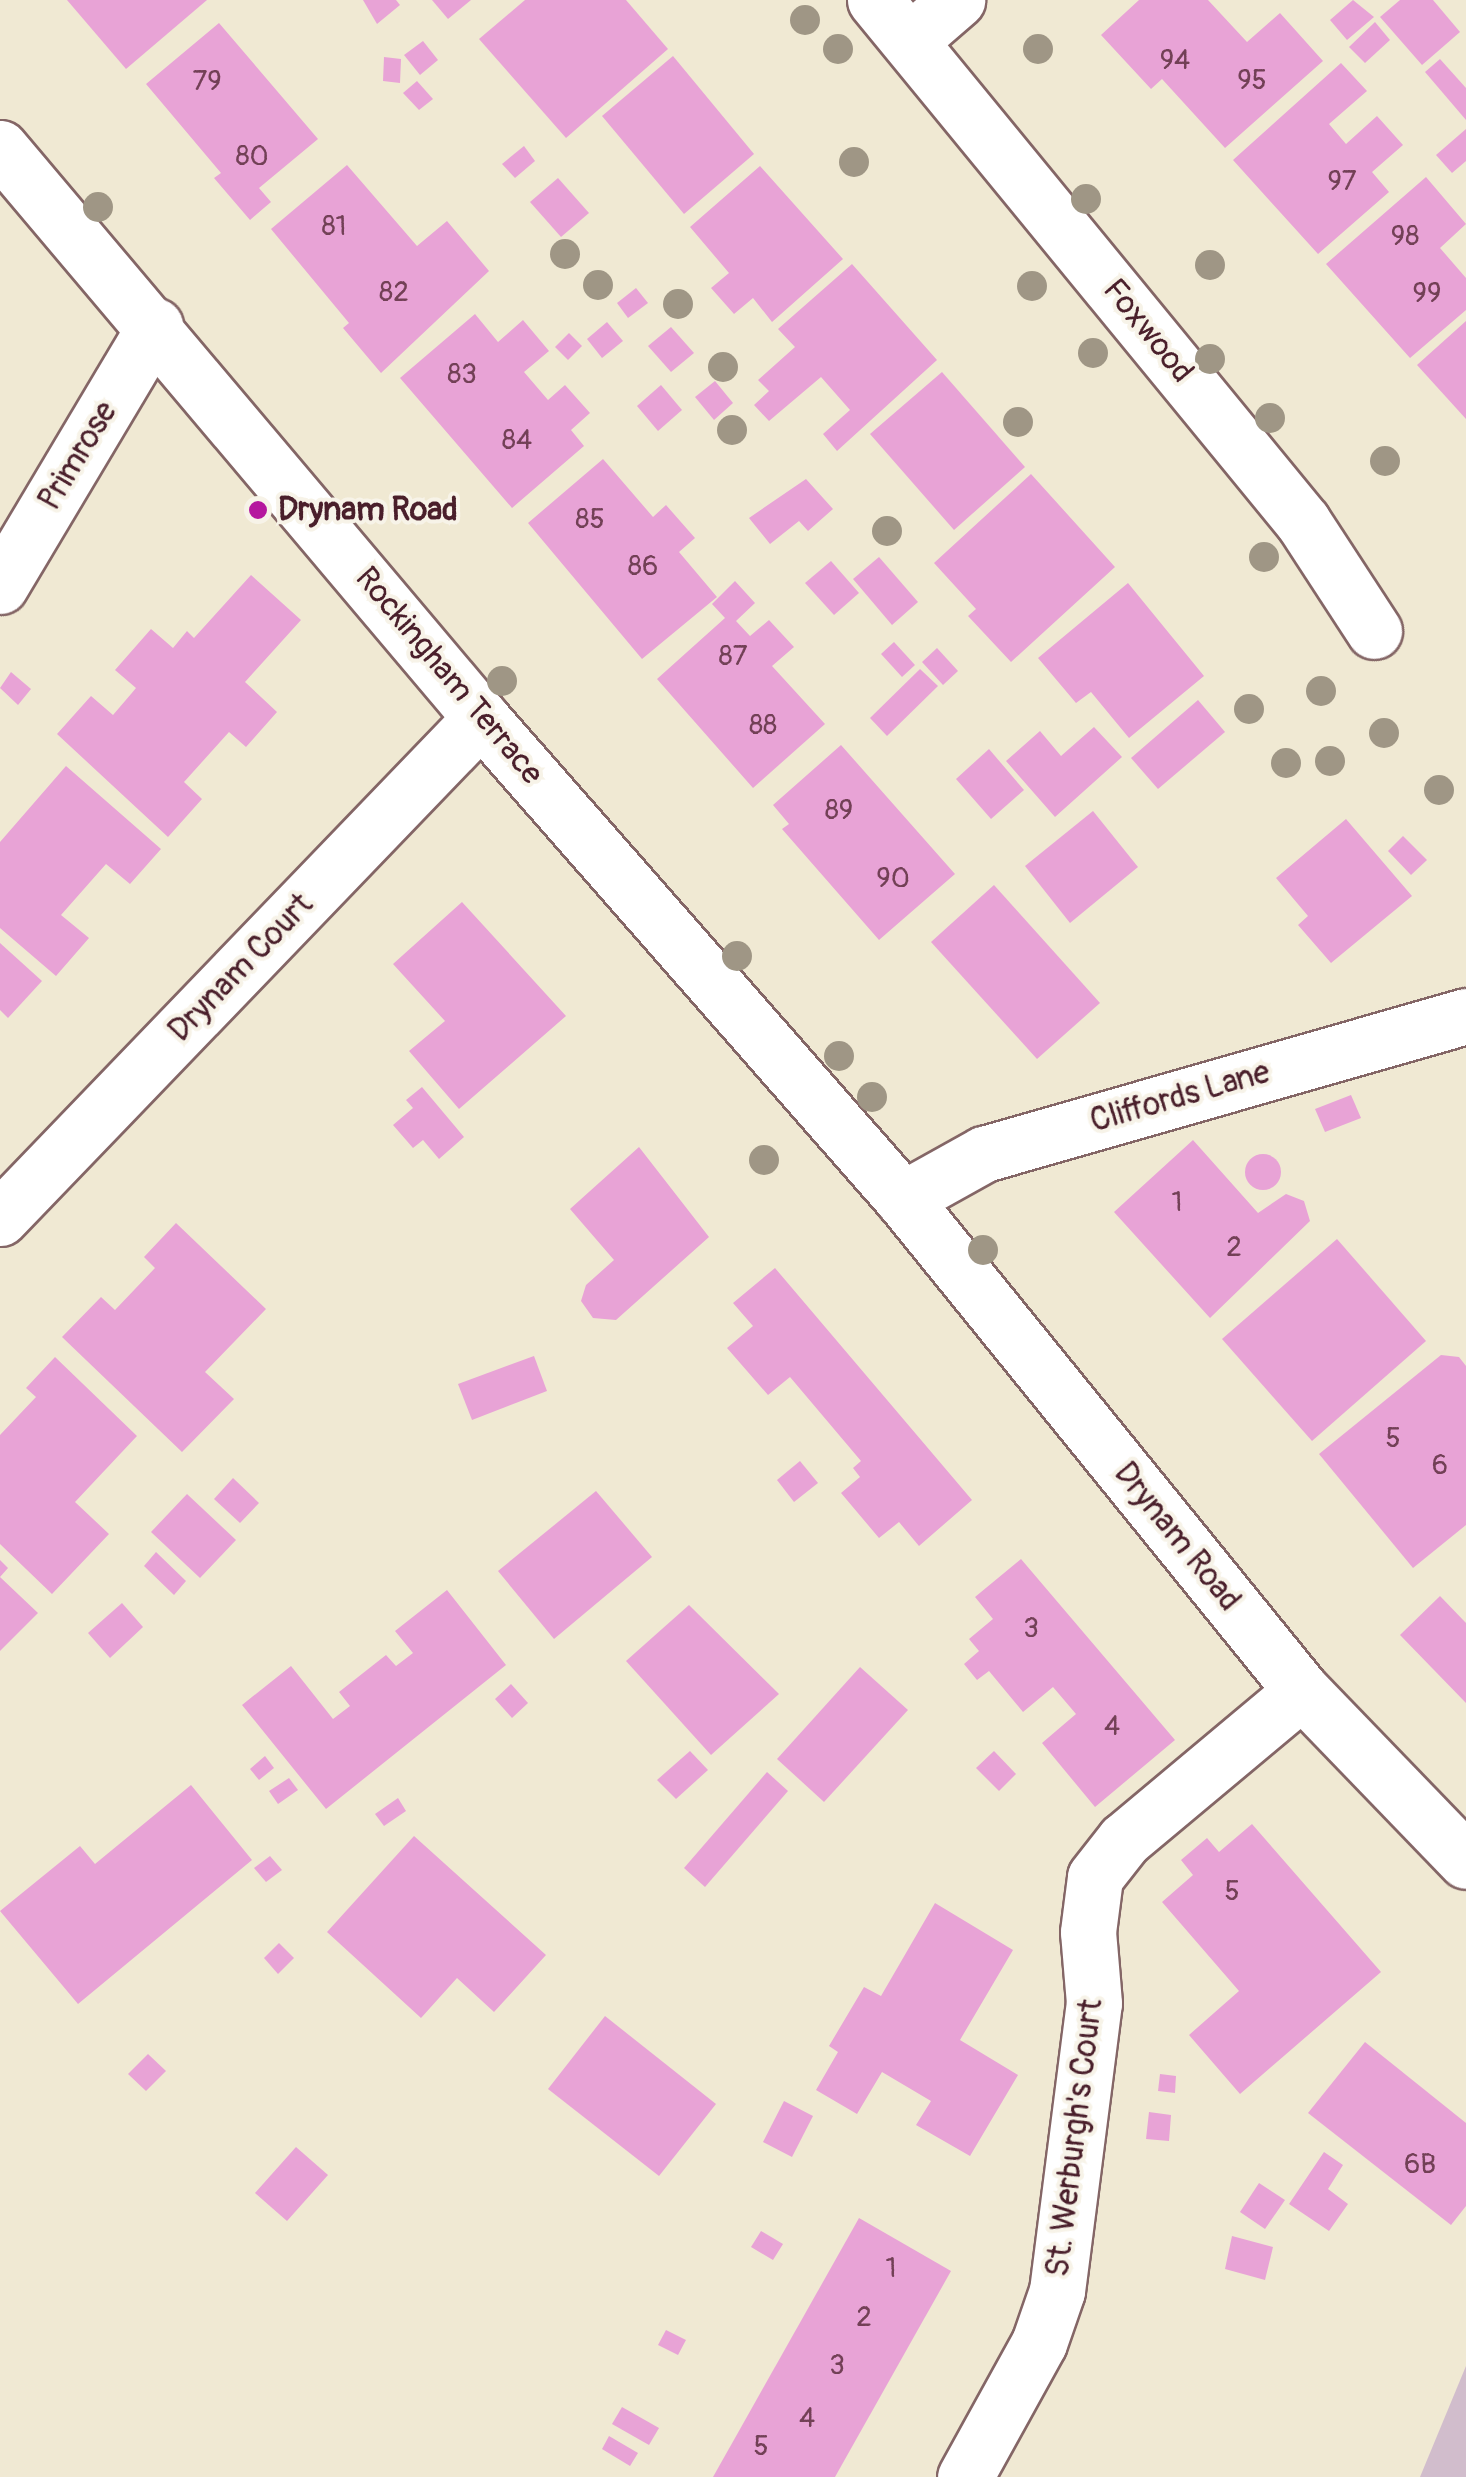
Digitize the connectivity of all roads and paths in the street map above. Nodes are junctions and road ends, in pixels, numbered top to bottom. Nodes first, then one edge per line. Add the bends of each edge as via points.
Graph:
1 (875, 0) edge
2 (957, 0) edge
3 (912, 39) junction
4 (0, 148) edge
5 (155, 326) junction
6 (0, 586) edge
7 (1374, 631) dead end
8 (481, 718) junction
9 (1466, 1016) edge
10 (903, 1199) junction
11 (0, 1218) edge
12 (1302, 1690) junction
13 (1466, 1861) edge
14 (965, 2477) edge

1 - 3 street, Foxwood
2 - 3 street
3 - 7 street, Foxwood via 1302,522
4 - 5 street, Rockingham Terrace
5 - 6 street, Primrose
5 - 8 street, Rockingham Terrace
8 - 10 street, Rockingham Terrace
8 - 11 street, Drynam Court
9 - 10 street, Cliffords Lane via 984,1154
10 - 12 street, Drynam Road
12 - 13 street, Drynam Road
12 - 14 street, St. Werburgh's Court via 1124,1840 1095,1877 1088,1932 1094,2003 1057,2291 1040,2343

